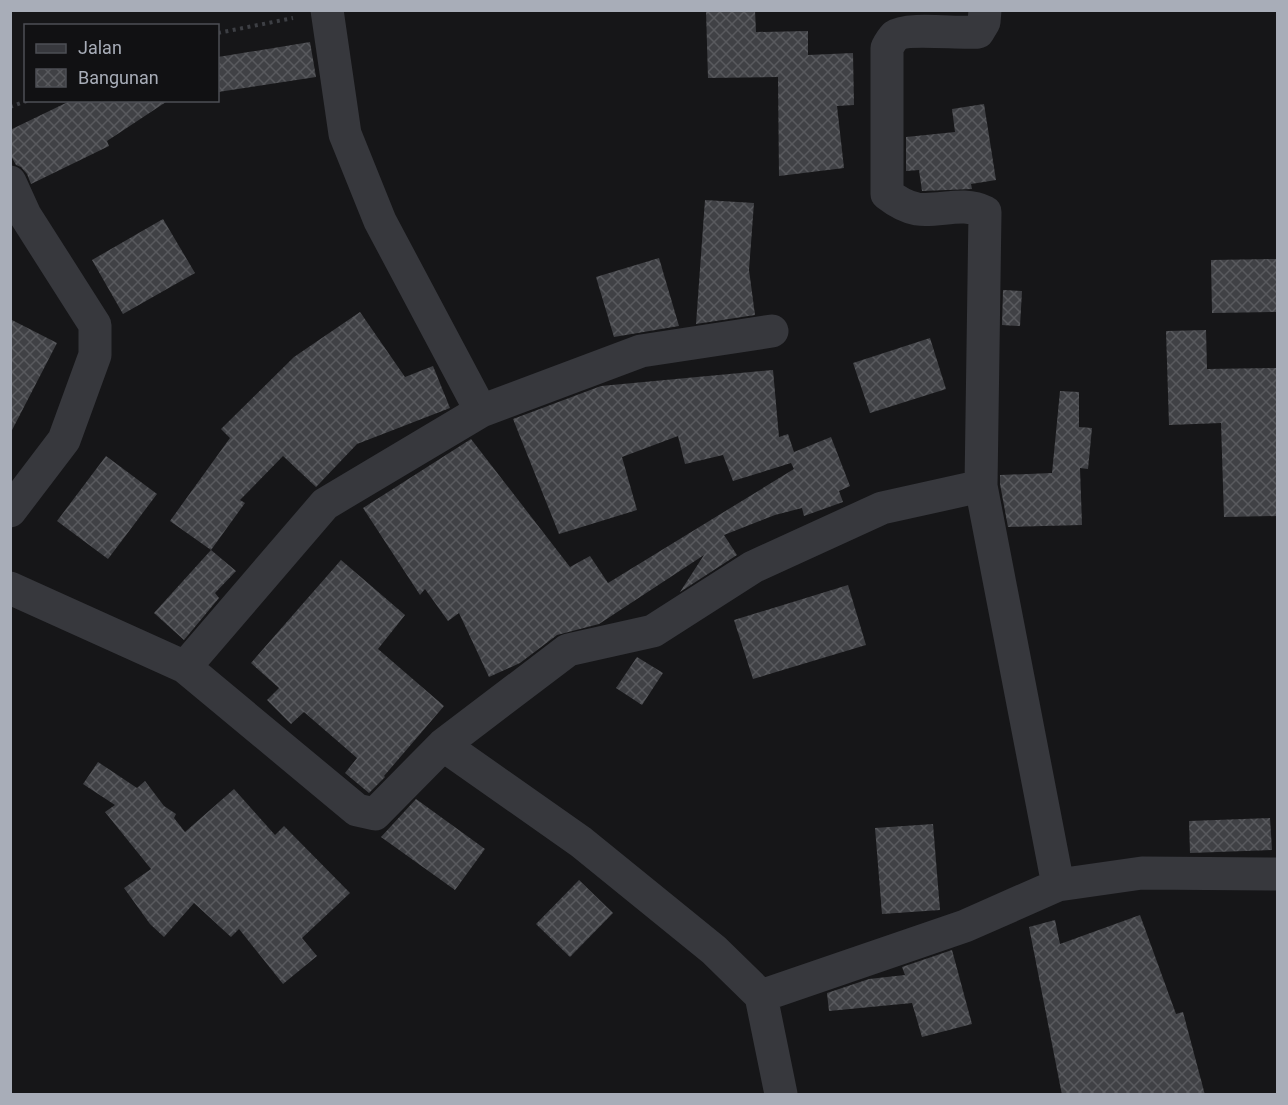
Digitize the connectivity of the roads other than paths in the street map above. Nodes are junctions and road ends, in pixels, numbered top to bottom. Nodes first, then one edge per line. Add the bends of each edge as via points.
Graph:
1 (985, 10) edge
2 (327, 11) edge
3 (10, 182) edge
4 (772, 331) dead end
5 (481, 411) junction
6 (981, 486) junction
7 (10, 511) edge
8 (10, 588) edge
9 (185, 667) junction
10 (443, 745) junction
11 (1278, 874) edge
12 (1058, 885) junction
13 (761, 996) junction
14 (781, 1095) edge

1 - 6 street via 978,32 906,32 894,36 887,48 887,194 918,209 974,207 985,212
2 - 5 street via 345,134 380,221
3 - 7 street via 25,215 95,325 95,355 64,440
4 - 5 street via 641,351
5 - 9 street via 325,504
6 - 10 street via 882,508 753,567 653,631 568,651
6 - 12 street
8 - 9 street
9 - 10 street via 357,810 375,814
10 - 13 street via 581,842 714,950
11 - 12 street via 1142,873
12 - 13 street via 965,926
13 - 14 street

